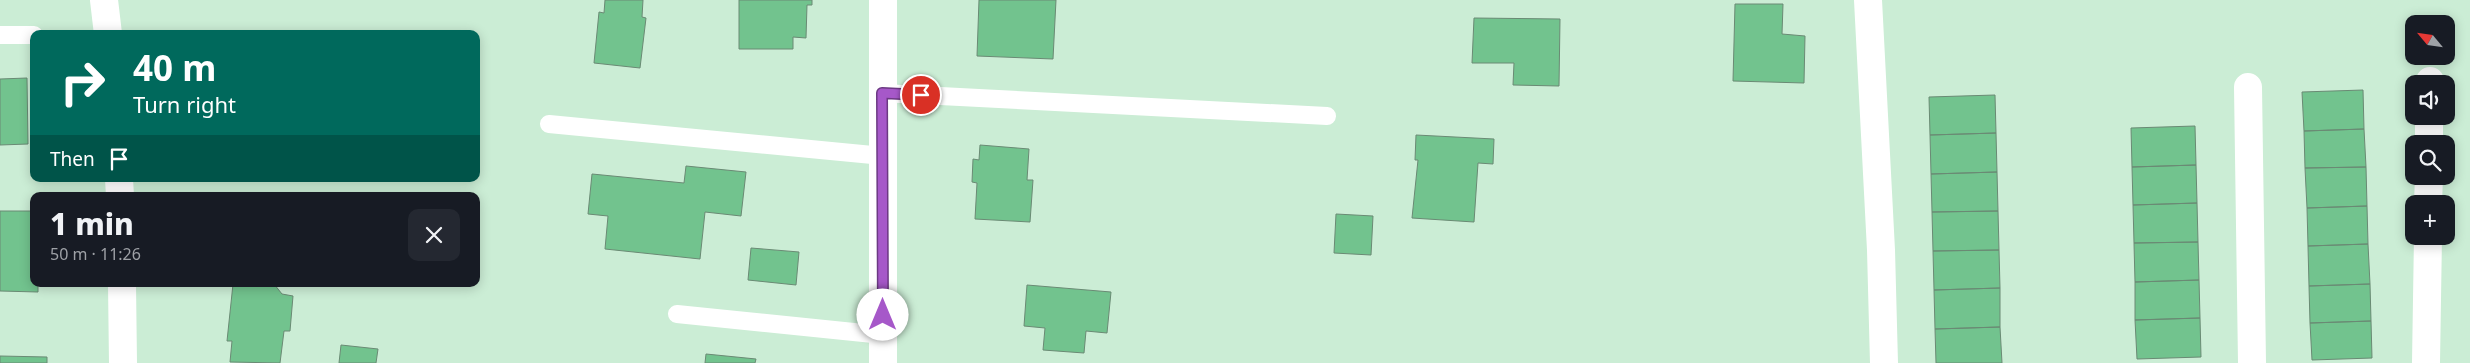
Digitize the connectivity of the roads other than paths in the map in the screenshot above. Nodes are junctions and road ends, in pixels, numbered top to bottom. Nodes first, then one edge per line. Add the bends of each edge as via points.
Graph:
1 (104, 0) edge
2 (883, 0) edge
3 (1868, 0) edge
4 (108, 30) edge
5 (0, 35) edge
6 (30, 35) edge
7 (2248, 87) dead end
8 (882, 93) junction
9 (1327, 116) dead end
10 (549, 124) dead end
11 (883, 156) junction
12 (2428, 245) edge
13 (122, 287) edge
14 (677, 314) dead end
15 (883, 335) junction
16 (123, 363) edge
17 (883, 363) edge
18 (1884, 363) edge
19 (2252, 363) edge
20 (2426, 363) edge

1 - 4 street
2 - 8 street
3 - 18 street
5 - 6 lane
7 - 19 street
8 - 9 lane
8 - 11 street
10 - 11 lane
11 - 15 street
12 - 20 street
13 - 16 street
14 - 15 lane
15 - 17 street

